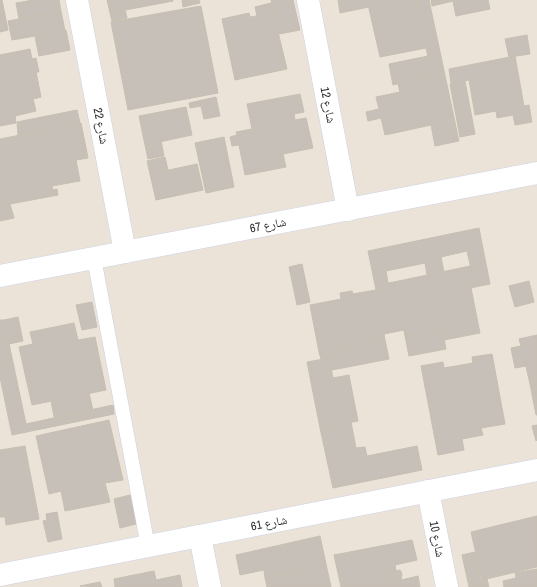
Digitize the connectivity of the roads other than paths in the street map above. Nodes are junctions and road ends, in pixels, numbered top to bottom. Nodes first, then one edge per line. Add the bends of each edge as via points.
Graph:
1 (77, 0) edge
2 (308, 0) edge
3 (537, 173) edge
4 (348, 210) junction
5 (125, 252) junction
6 (94, 258) junction
7 (0, 276) edge
8 (537, 470) edge
9 (428, 491) junction
10 (200, 536) junction
11 (148, 546) junction
12 (0, 575) edge
13 (210, 587) edge
14 (447, 587) edge

1 - 5 street, شارع 22
2 - 4 street, شارع 12
3 - 4 street, شارع 67
4 - 5 street, شارع 67
5 - 6 street, شارع 67
6 - 7 street, شارع 67
6 - 11 lane
8 - 9 street, شارع 61
9 - 10 street, شارع 61
9 - 14 street, شارع 10
10 - 11 street, شارع 61
10 - 13 street
11 - 12 street, شارع 61

